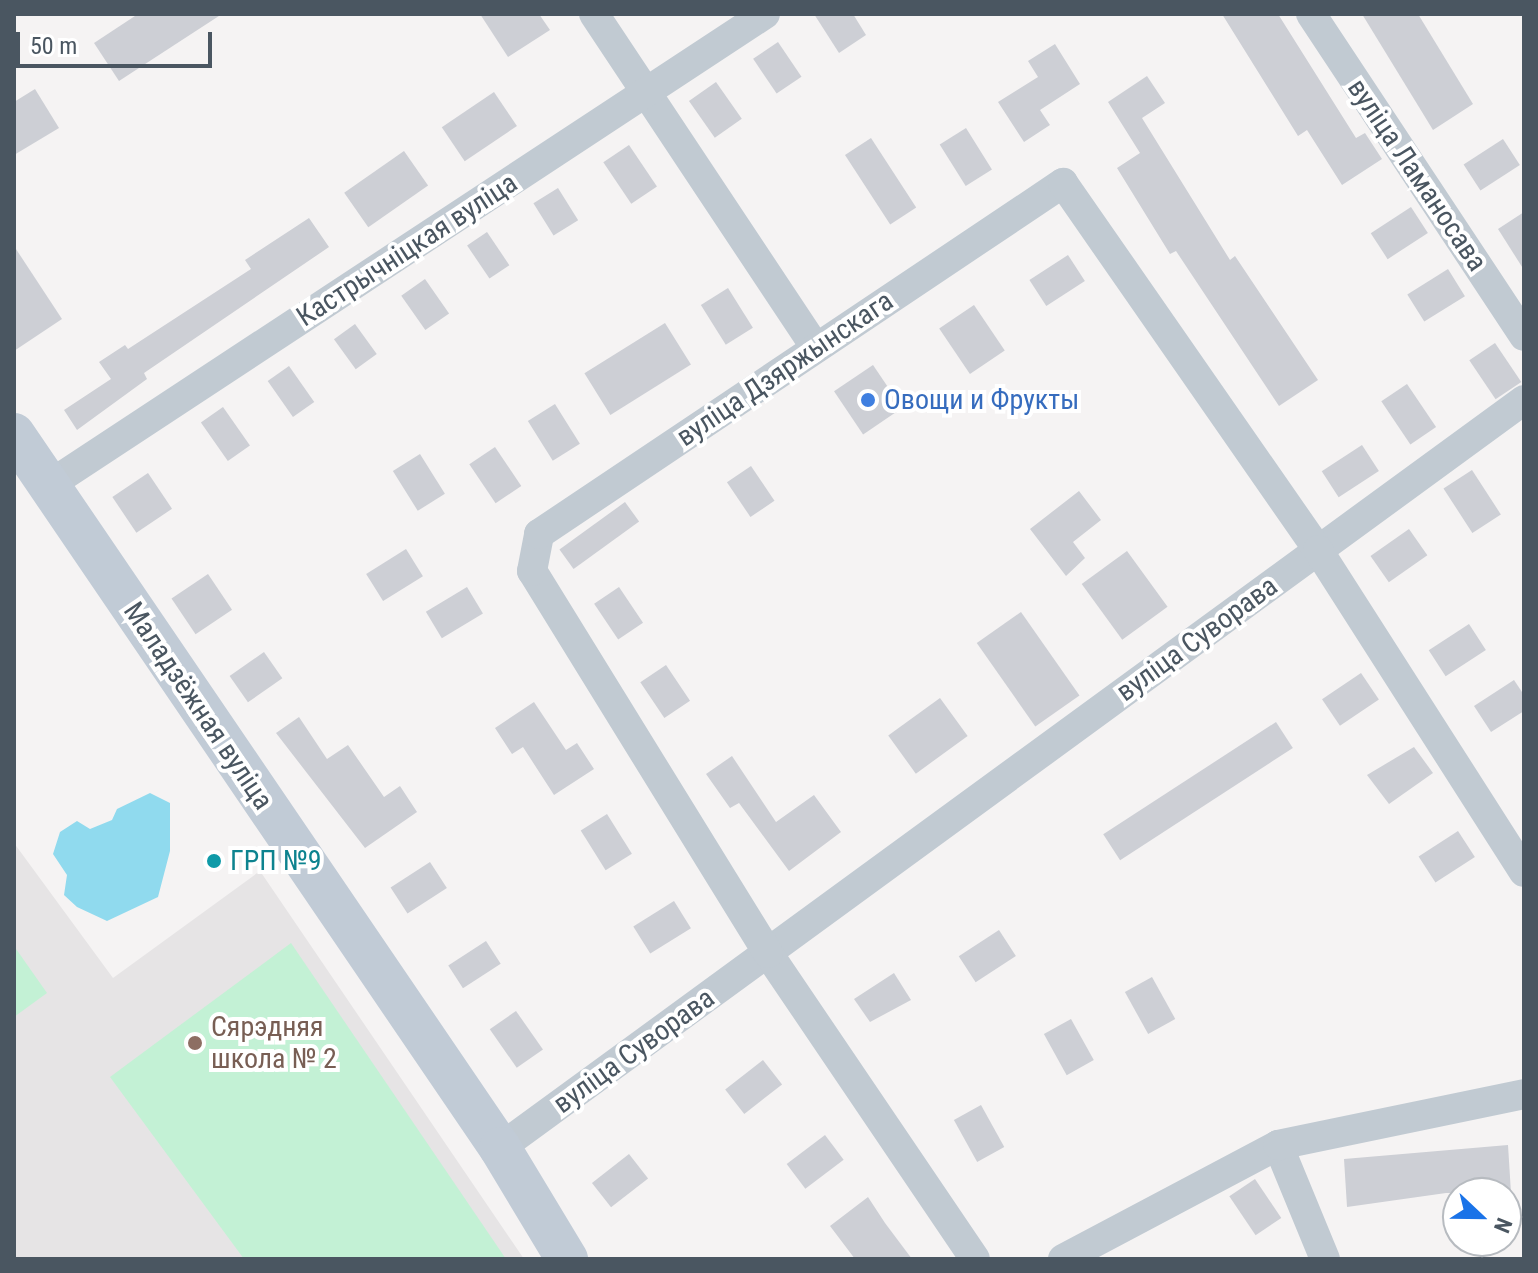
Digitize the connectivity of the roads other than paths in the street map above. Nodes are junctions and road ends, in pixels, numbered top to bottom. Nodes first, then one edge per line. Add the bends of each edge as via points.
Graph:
1 (594, 14) edge
2 (765, 14) edge
3 (1311, 14) edge
4 (646, 93) junction
5 (1524, 336) edge
6 (816, 348) junction
7 (1524, 400) edge
8 (14, 434) edge
9 (49, 485) junction
10 (1318, 550) junction
11 (1524, 872) edge
12 (768, 953) junction
13 (1524, 1094) edge
14 (1278, 1145) junction
15 (500, 1148) junction
16 (567, 1259) edge
17 (975, 1259) edge
18 (1063, 1259) edge
19 (1325, 1259) edge

1 - 4 street
2 - 4 street, Кастрычніцкая вуліца
3 - 5 street, вуліца Ламаносава
4 - 6 street
4 - 9 street, Кастрычніцкая вуліца
6 - 10 street, вуліца Дзяржынскага via 1063,183
6 - 12 street, вуліца Дзяржынскага via 539,534 532,571
7 - 10 street, вуліца Суворава
8 - 9 street, Маладзёжная вуліца
9 - 15 street, Маладзёжная вуліца
10 - 11 street
10 - 12 street, вуліца Суворава
12 - 15 street, вуліца Суворава
12 - 17 street
13 - 14 street
14 - 18 street
14 - 19 street
15 - 16 street, Маладзёжная вуліца

